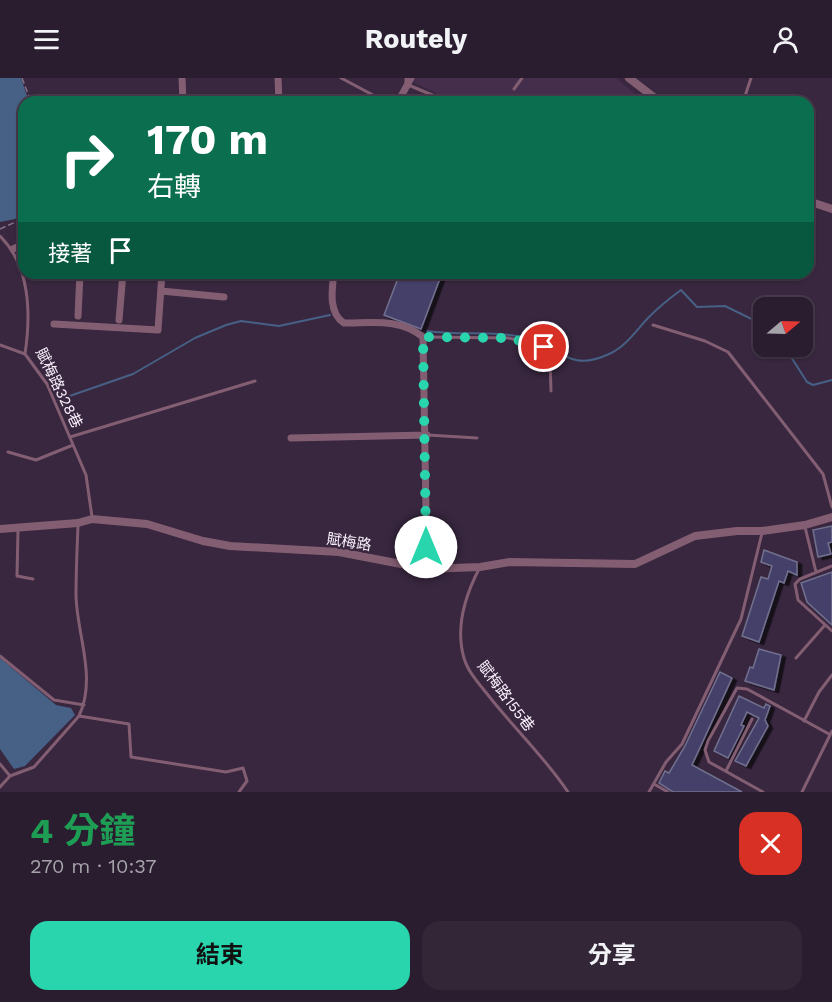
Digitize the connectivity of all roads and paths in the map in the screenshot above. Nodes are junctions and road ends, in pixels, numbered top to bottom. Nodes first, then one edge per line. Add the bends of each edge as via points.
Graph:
1 (22, 78) edge
2 (182, 78) edge
3 (278, 78) edge
4 (341, 78) edge
5 (522, 78) edge
6 (629, 78) edge
7 (743, 78) edge
8 (751, 78) edge
9 (408, 80) edge
10 (749, 82) junction
11 (514, 89) dead end
12 (29, 96) edge
13 (183, 96) edge
14 (279, 96) edge
15 (375, 96) edge
16 (400, 96) edge
17 (438, 96) edge
18 (652, 96) edge
19 (745, 96) edge
20 (814, 203) edge
21 (832, 209) edge
22 (18, 221) edge
23 (0, 229) edge
24 (0, 236) edge
25 (18, 247) edge
26 (13, 249) junction
27 (18, 265) edge
28 (22, 279) edge
29 (80, 279) edge
30 (122, 279) edge
31 (162, 279) edge
32 (334, 279) edge
33 (161, 291) junction
34 (225, 297) dead end
35 (78, 316) dead end
36 (119, 320) dead end
37 (54, 324) dead end
38 (653, 325) dead end
39 (423, 337) junction
40 (0, 345) edge
41 (25, 354) junction
42 (255, 381) dead end
43 (550, 390) dead end
44 (427, 435) junction
45 (70, 437) junction
46 (291, 438) dead end
47 (477, 438) dead end
48 (73, 445) junction
49 (8, 452) dead end
50 (832, 507) edge
51 (832, 517) edge
52 (92, 519) junction
53 (78, 523) junction
54 (805, 525) junction
55 (18, 528) junction
56 (0, 529) edge
57 (762, 531) junction
58 (832, 566) edge
59 (480, 567) junction
60 (426, 569) junction
61 (816, 572) junction
62 (33, 579) dead end
63 (825, 625) junction
64 (832, 631) edge
65 (0, 656) edge
66 (796, 658) dead end
67 (832, 675) edge
68 (84, 705) junction
69 (79, 716) junction
70 (752, 719) dead end
71 (804, 721) junction
72 (831, 733) edge
73 (0, 764) edge
74 (726, 771) junction
75 (10, 776) junction
76 (654, 784) junction
77 (0, 787) edge
78 (239, 792) edge
79 (568, 792) edge
80 (650, 792) edge
81 (668, 792) edge
82 (763, 792) edge
83 (802, 792) edge

1 - 12 path
2 - 13 street
3 - 14 street
4 - 15 lane
5 - 11 lane
6 - 18 street
7 - 10 lane
8 - 10 lane
9 - 16 street
9 - 17 lane
10 - 19 lane
20 - 21 street
22 - 23 path
24 - 26 lane, 賦梅路328巷
25 - 26 street
26 - 27 lane, 賦梅路328巷
28 - 41 lane, 賦梅路328巷 via 30,323
29 - 35 street
30 - 36 street
31 - 33 street
32 - 39 street via 333,309 339,320 397,323
33 - 34 street
33 - 37 street via 158,330
38 - 50 lane via 728,352 823,474
39 - 43 lane via 509,338 544,347 550,359
39 - 44 street
40 - 41 lane
41 - 45 lane, 賦梅路328巷 via 47,384
42 - 45 lane
44 - 46 street
44 - 47 lane
44 - 60 street
45 - 48 lane, 賦梅路328巷
48 - 49 lane via 36,460
48 - 52 lane, 賦梅路328巷 via 86,476
51 - 54 street, 賦梅路
52 - 53 street, 賦梅路
52 - 60 street, 賦梅路 via 147,524 230,546 339,552
53 - 55 street, 賦梅路
53 - 68 lane via 76,597 86,667
54 - 57 street, 賦梅路
54 - 61 lane
55 - 56 street, 賦梅路
55 - 62 lane via 17,576
57 - 59 street, 賦梅路 via 695,536 635,564 510,562
57 - 76 lane via 741,619 682,744
58 - 61 lane
59 - 60 street, 賦梅路
59 - 79 lane, 賦梅路155巷 via 466,593 460,629 464,658 477,681 554,770
61 - 63 lane via 795,584 796,592 798,600
63 - 64 lane
63 - 66 lane
65 - 68 lane via 54,700
67 - 71 lane
68 - 69 lane
69 - 75 lane via 34,767
69 - 78 lane via 129,724 131,757 226,772 243,768 247,781
70 - 74 lane
71 - 72 lane
71 - 74 lane via 747,689 737,688 705,750 709,762
72 - 83 lane
73 - 75 lane
74 - 82 lane
75 - 77 lane
76 - 80 lane
76 - 81 lane

